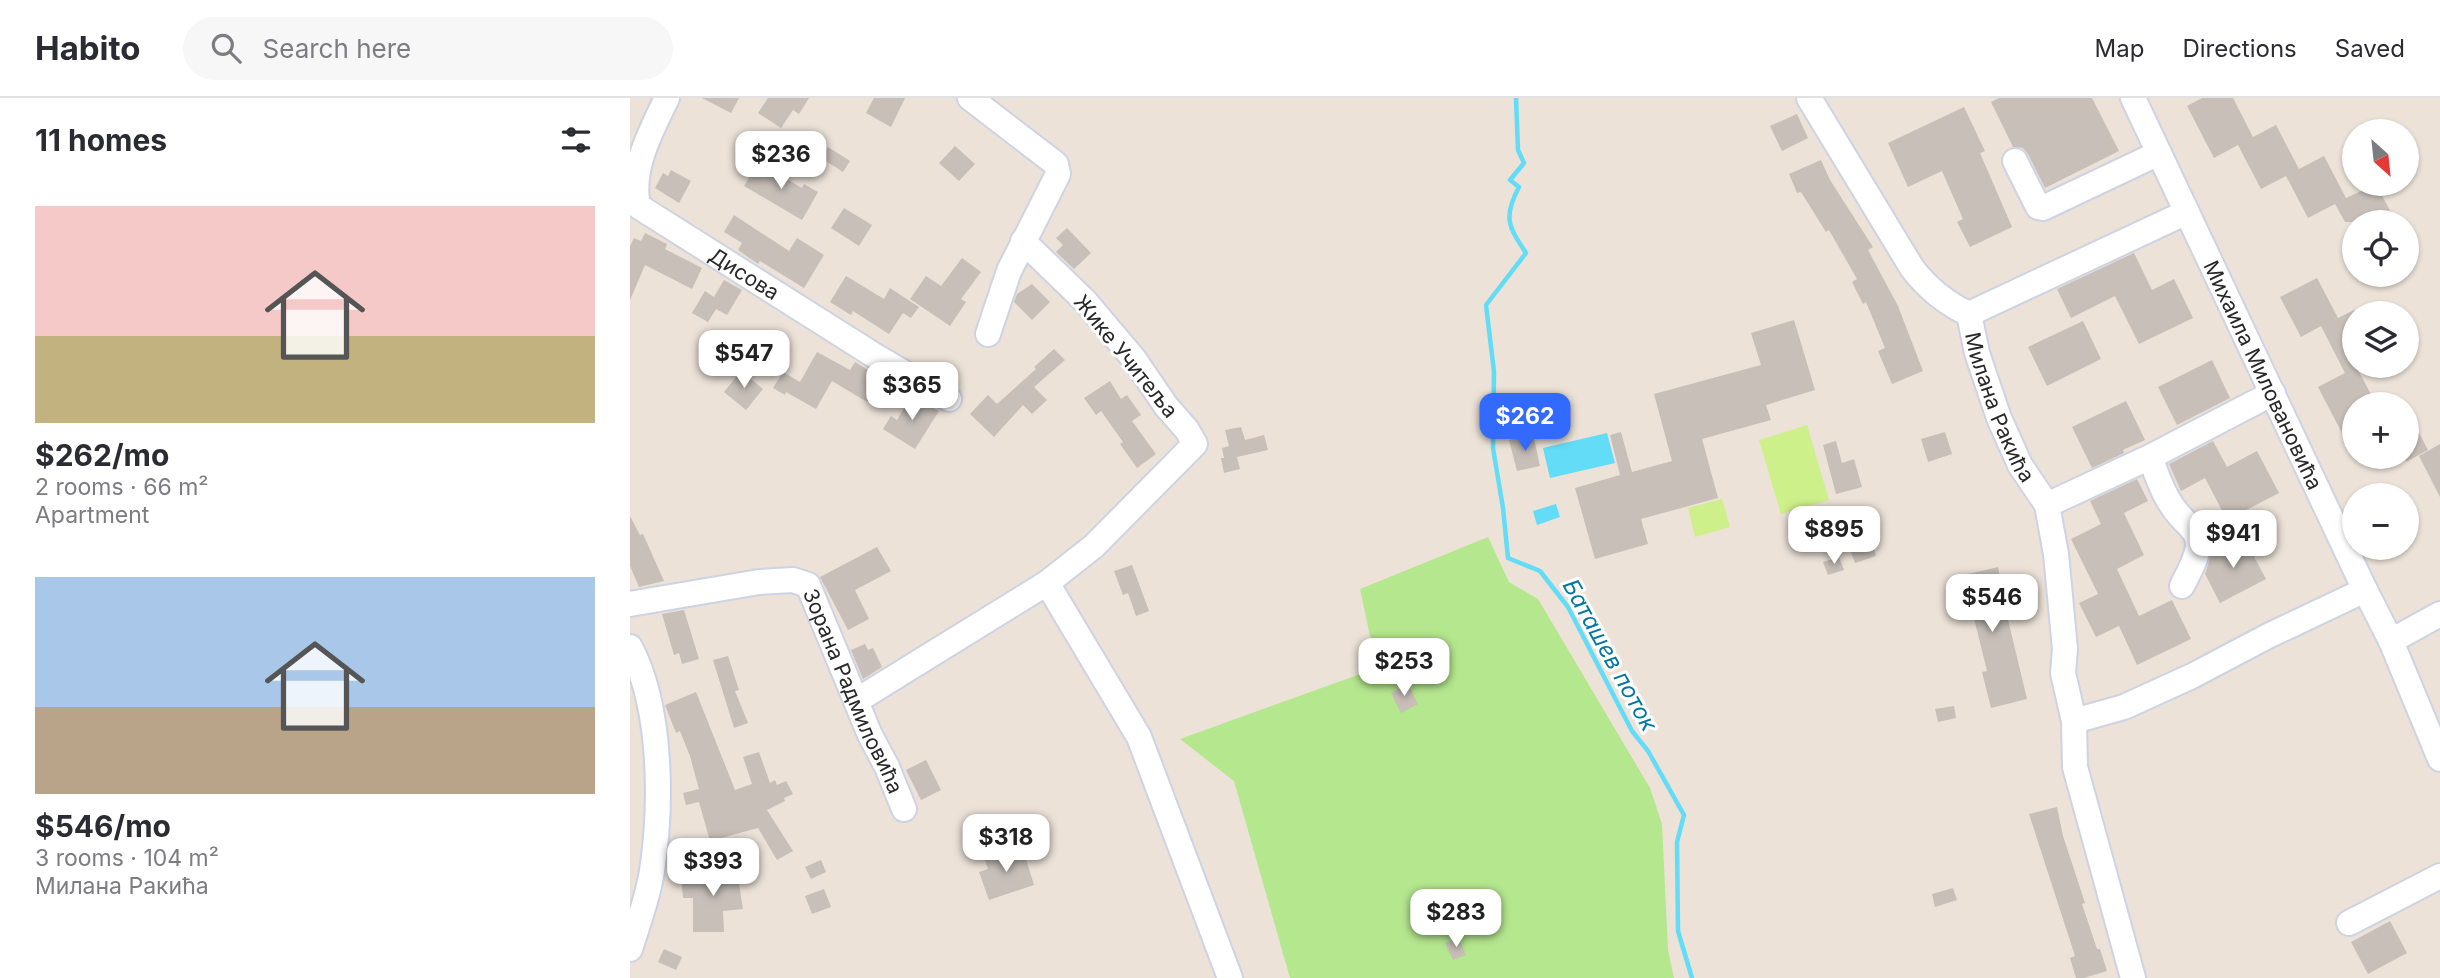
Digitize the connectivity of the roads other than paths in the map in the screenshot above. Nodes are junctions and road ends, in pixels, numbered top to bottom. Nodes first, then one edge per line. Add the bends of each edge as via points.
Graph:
1 (667, 98) edge
2 (970, 98) edge
3 (1809, 98) edge
4 (2133, 98) edge
5 (2159, 153) junction
6 (2015, 161) dead end
7 (2188, 212) junction
8 (1024, 241) junction
9 (1969, 314) junction
10 (988, 334) dead end
11 (2273, 393) junction
12 (949, 399) dead end
13 (2150, 457) junction
14 (2047, 505) junction
15 (1047, 583) junction
16 (2182, 586) dead end
17 (2365, 590) junction
18 (630, 604) edge
19 (2440, 614) edge
20 (2391, 640) junction
21 (630, 647) edge
22 (856, 701) junction
23 (2074, 721) junction
24 (2440, 759) edge
25 (904, 809) dead end
26 (2440, 876) edge
27 (2349, 923) dead end
28 (630, 949) edge
29 (1230, 978) edge
30 (2133, 978) edge

1 - 12 street, Дисова via 646,141 634,190 638,206
2 - 8 street via 1056,164 1058,174
3 - 9 street, Милана Ракића via 1912,268 1933,292
4 - 5 street, Михаила Миловановића
5 - 6 street via 2043,208 2038,207
5 - 7 street, Михаила Миловановића
7 - 9 street
7 - 11 street, Михаила Миловановића
8 - 10 street
8 - 15 street, Жике Учитеља via 1085,301 1134,359 1195,444 1094,546
9 - 14 street, Милана Ракића via 1999,418 2020,465
11 - 13 street
11 - 17 street, Михаила Миловановића
13 - 14 street
13 - 16 street via 2162,489 2193,529 2198,544
14 - 23 street, Милана Ракића via 2056,554 2063,673
15 - 22 street
15 - 29 street via 1139,737
17 - 20 street, Михаила Миловановића
17 - 23 street via 2124,707
18 - 22 street, Зорана Радмиловића via 759,582 793,580 808,585
19 - 20 street
20 - 24 street, Михаила Миловановића
21 - 28 street via 655,737 657,822 651,873
22 - 25 street, Зорана Радмиловића
23 - 30 street, Милана Ракића via 2075,767
26 - 27 street

